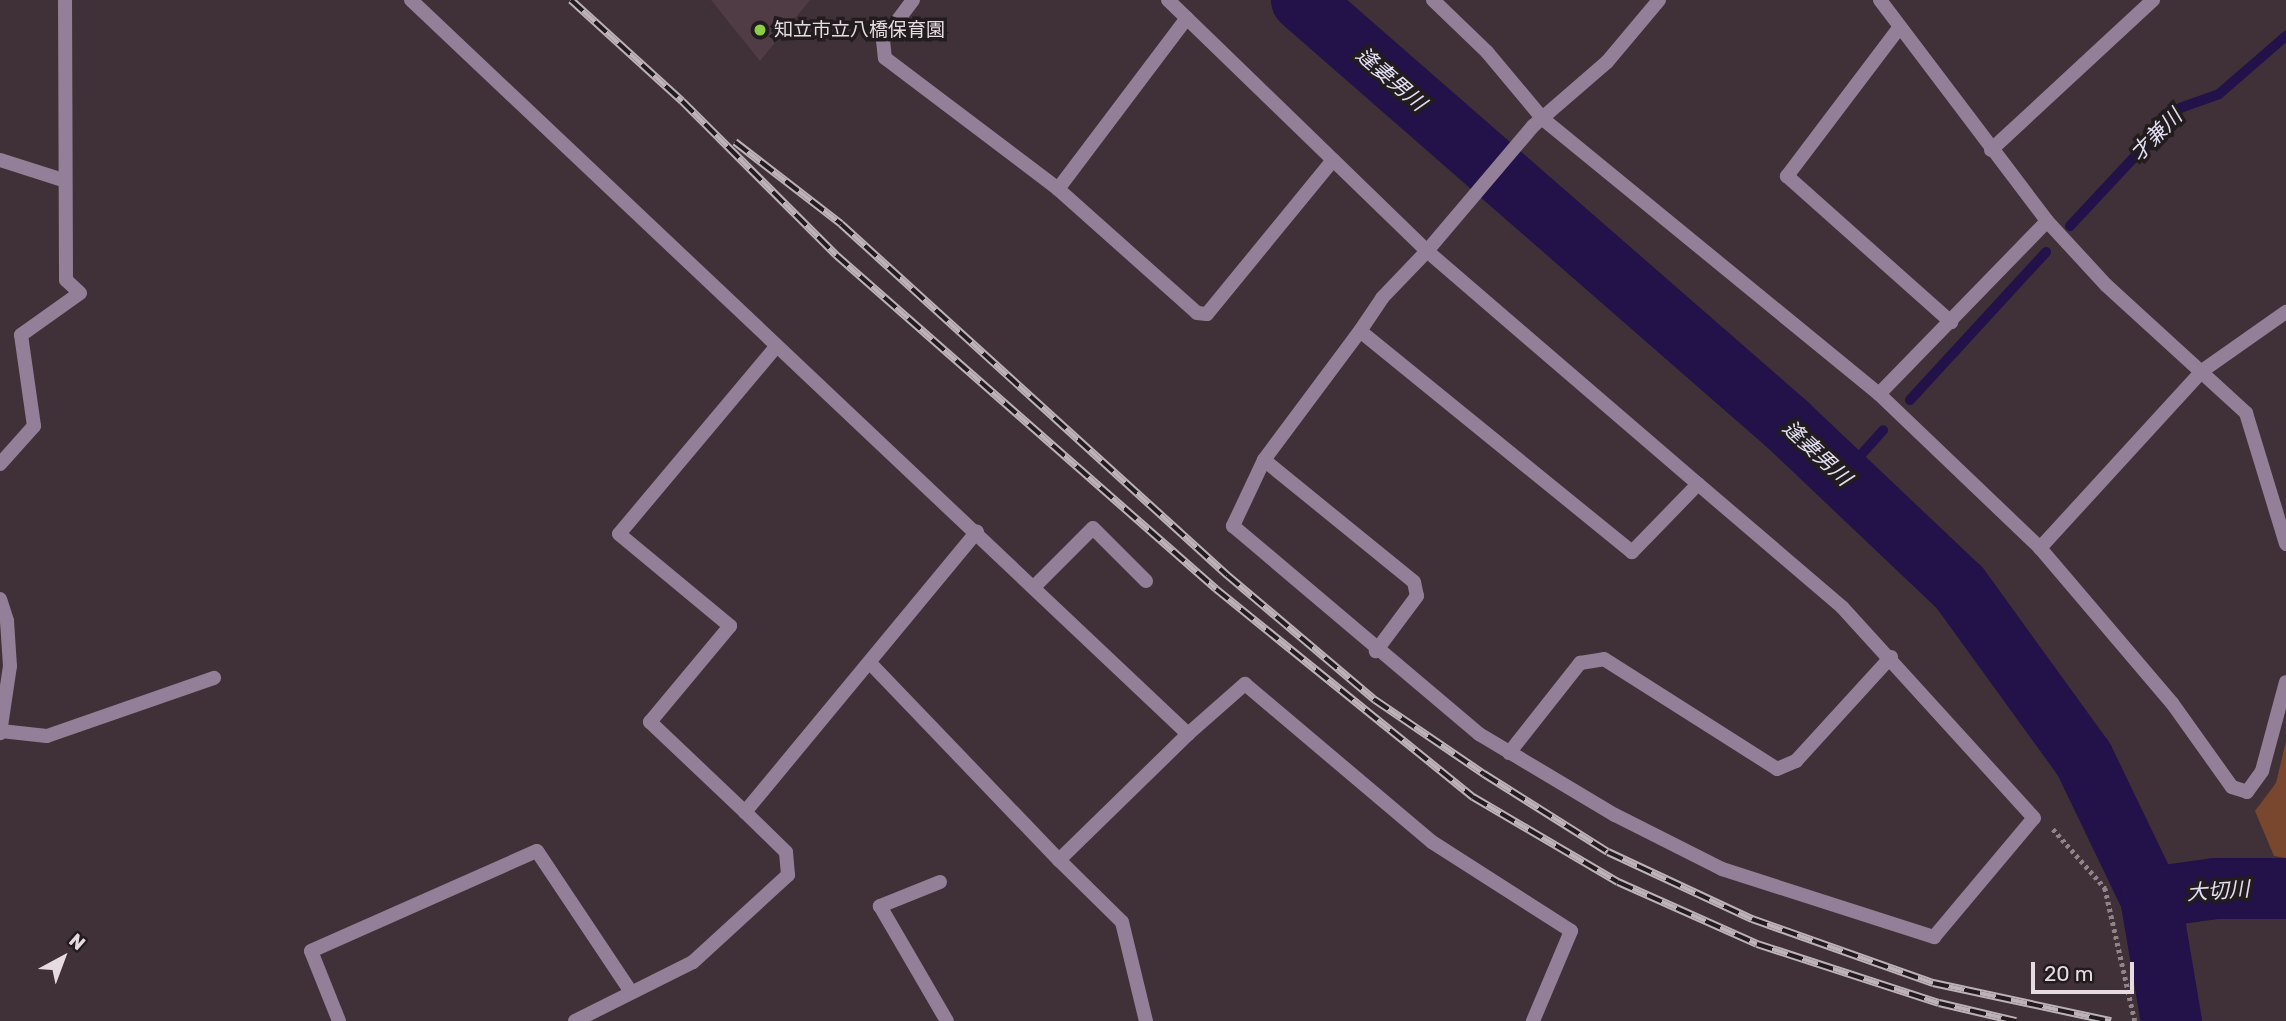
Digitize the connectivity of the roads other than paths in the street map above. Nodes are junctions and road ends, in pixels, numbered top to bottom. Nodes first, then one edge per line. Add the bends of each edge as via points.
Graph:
1 (65, 0) edge
2 (411, 0) edge
3 (913, 0) edge
4 (1168, 0) edge
5 (1433, 0) edge
6 (1659, 0) edge
7 (1880, 0) edge
8 (2153, 0) edge
9 (1187, 18) junction
10 (1899, 28) junction
11 (1538, 122) junction
12 (1990, 150) junction
13 (0, 160) edge
14 (1333, 160) junction
15 (63, 180) junction
16 (1058, 189) junction
17 (2047, 221) junction
18 (1427, 251) junction
19 (2286, 312) edge
20 (1951, 322) junction
21 (1360, 331) junction
22 (776, 347) junction
23 (2202, 372) junction
24 (1878, 394) junction
25 (1265, 460) junction
26 (0, 464) edge
27 (1698, 484) junction
28 (977, 532) junction
29 (2286, 544) edge
30 (2040, 548) junction
31 (1146, 581) dead end
32 (1034, 587) junction
33 (0, 599) edge
34 (1376, 651) junction
35 (1891, 657) junction
36 (871, 664) junction
37 (214, 678) dead end
38 (2286, 682) edge
39 (1, 732) edge
40 (1188, 734) junction
41 (1509, 752) junction
42 (745, 812) junction
43 (1059, 860) junction
44 (940, 882) dead end
45 (631, 992) junction
46 (339, 1021) edge
47 (575, 1021) edge
48 (947, 1021) edge
49 (1146, 1021) edge
50 (1533, 1021) edge

1 - 15 street
2 - 22 street
3 - 16 street via 883,40 885,58
4 - 9 street
5 - 11 street via 1487,52
6 - 11 street via 1607,62
7 - 10 street
8 - 12 street
9 - 14 street
9 - 16 street
10 - 12 street
10 - 20 street via 1787,176
11 - 18 street
11 - 24 street
12 - 17 street
13 - 15 street
14 - 16 street via 1208,314 1197,313
14 - 18 street
15 - 26 street via 66,281 80,293 20,335 34,426
17 - 20 street
17 - 23 street via 2106,285
18 - 21 street via 1382,298
18 - 27 street
19 - 23 street
20 - 24 street
21 - 25 street
21 - 27 street via 1623,548 1639,550
22 - 28 street
22 - 42 street via 619,534 730,625 650,722
23 - 29 street via 2246,413
23 - 30 street
24 - 30 street
25 - 34 street via 1233,526
25 - 34 street via 1414,582 1417,596
27 - 35 street via 1842,607
28 - 32 street
28 - 36 street
30 - 38 street via 2172,703 2232,788 2247,792 2262,771
31 - 32 street via 1093,528
32 - 40 street
33 - 39 street via 7,621 10,666
34 - 41 street via 1479,734
35 - 41 street via 1796,761 1777,769 1604,659 1580,663
35 - 41 street via 2034,818 1939,934 1930,938 1722,869 1615,815
36 - 42 street
36 - 43 street
37 - 39 street via 47,736
40 - 43 street
40 - 50 street via 1245,684 1432,842 1571,931
42 - 45 street via 786,852 788,875 693,962
43 - 49 street via 1122,922
44 - 48 street via 880,905
45 - 46 street via 537,851 311,951
45 - 47 street

